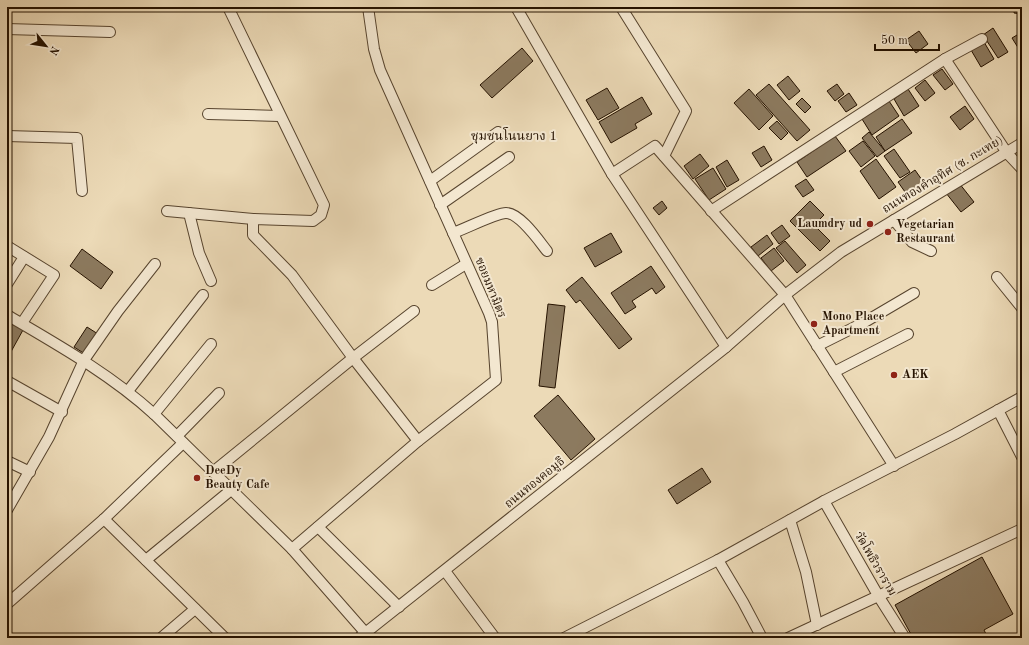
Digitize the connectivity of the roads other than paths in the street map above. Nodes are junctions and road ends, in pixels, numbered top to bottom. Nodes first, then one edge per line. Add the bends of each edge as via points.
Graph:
1 (228, 7) edge
2 (368, 7) edge
3 (516, 7) edge
4 (622, 7) edge
5 (7, 29) edge
6 (110, 32) dead end
7 (982, 39) dead end
8 (945, 59) junction
9 (208, 114) dead end
10 (279, 116) junction
11 (498, 132) dead end
12 (7, 136) edge
13 (1022, 143) edge
14 (1007, 153) junction
15 (664, 156) junction
16 (509, 157) dead end
17 (1022, 169) edge
18 (612, 174) junction
19 (430, 181) junction
20 (82, 191) dead end
21 (440, 205) junction
22 (168, 211) dead end
23 (711, 211) junction
24 (189, 213) junction
25 (253, 219) junction
26 (894, 220) junction
27 (453, 233) junction
28 (7, 246) edge
29 (547, 251) dead end
30 (931, 251) dead end
31 (24, 257) junction
32 (155, 264) dead end
33 (466, 264) junction
34 (998, 277) dead end
35 (211, 281) dead end
36 (7, 284) edge
37 (432, 285) dead end
38 (914, 293) dead end
39 (203, 295) dead end
40 (785, 295) junction
41 (1022, 308) edge
42 (414, 311) dead end
43 (7, 315) edge
44 (22, 323) junction
45 (908, 334) dead end
46 (210, 344) dead end
47 (818, 346) junction
48 (726, 347) junction
49 (353, 358) junction
50 (84, 360) junction
51 (834, 372) junction
52 (7, 381) edge
53 (128, 391) junction
54 (219, 394) dead end
55 (1022, 397) edge
56 (998, 410) junction
57 (62, 412) junction
58 (154, 414) junction
59 (180, 440) junction
60 (418, 441) junction
61 (1022, 457) edge
62 (7, 461) edge
63 (894, 466) junction
64 (30, 472) junction
65 (213, 472) junction
66 (231, 490) junction
67 (824, 501) junction
68 (7, 510) edge
69 (104, 519) junction
70 (790, 520) junction
71 (318, 527) junction
72 (1022, 530) edge
73 (292, 549) junction
74 (146, 560) junction
75 (718, 560) junction
76 (445, 571) junction
77 (879, 597) junction
78 (7, 604) edge
79 (399, 607) junction
80 (195, 609) junction
81 (817, 625) junction
82 (365, 636) edge
83 (162, 638) edge
84 (225, 638) edge
85 (496, 638) edge
86 (564, 638) edge
87 (762, 638) edge
88 (788, 638) edge
89 (905, 638) edge

1 - 10 street
2 - 19 street, ซอยมหามิตร via 380,70
3 - 18 street
4 - 15 street via 686,111
5 - 6 street
7 - 8 street
8 - 14 street
8 - 23 street
9 - 10 street
10 - 25 street via 316,187 324,205 323,210 313,221
11 - 19 street
12 - 20 street via 78,138
13 - 14 street, ถนนทองคำอุทิศ (ซ. กะเทย)
14 - 17 street
14 - 26 street, ถนนทองคำอุทิศ (ซ. กะเทย)
15 - 18 street via 655,146
15 - 23 street
16 - 21 street
18 - 48 street
19 - 21 street, ซอยมหามิตร
21 - 27 street, ซอยมหามิตร
22 - 24 street
23 - 40 street
24 - 25 street
24 - 35 street via 199,253
25 - 49 street via 252,235 292,275
26 - 30 street via 912,242
26 - 40 street, ถนนทองคำอุทิศ (ซ. กะเทย) via 841,252
27 - 29 street via 500,215 510,214 523,223
27 - 33 street, ซอยมหามิตร
28 - 31 street
31 - 36 street
31 - 44 street via 54,275
32 - 50 street
33 - 37 street
33 - 60 street, ซอยมหามิตร via 492,322 496,380
34 - 41 street
38 - 47 street
39 - 53 street
40 - 47 street
40 - 48 street, ถนนทองคำอุทิศ (ซ. กะเทย)
42 - 49 street
43 - 44 street
44 - 50 street
45 - 51 street
46 - 58 street
47 - 51 street
48 - 76 street, ถนนทองคอมูธิ
49 - 60 street
49 - 65 street
50 - 53 street
50 - 57 street
51 - 63 street
52 - 57 street
53 - 58 street
54 - 59 street
55 - 56 street
56 - 61 street
56 - 63 street
57 - 64 street
58 - 59 street
59 - 65 street
59 - 69 street
60 - 71 street, ซอยมหามิตร
62 - 64 street
63 - 67 street
64 - 68 street
65 - 66 street
66 - 73 street
66 - 74 street
67 - 70 street
67 - 77 street, วัดโพธิวราราม
69 - 74 street
69 - 78 street
70 - 75 street
70 - 81 street via 806,572
71 - 73 street, ซอยมหามิตร
71 - 79 street
72 - 77 street
73 - 82 street
74 - 80 street
75 - 86 street
75 - 87 street
76 - 79 street, ถนนทองคอมูธิ
76 - 85 street
77 - 81 street
77 - 89 street, วัดโพธิวราราม
79 - 82 street, ถนนทองคอมูธิ
80 - 83 street
80 - 84 street
81 - 88 street

